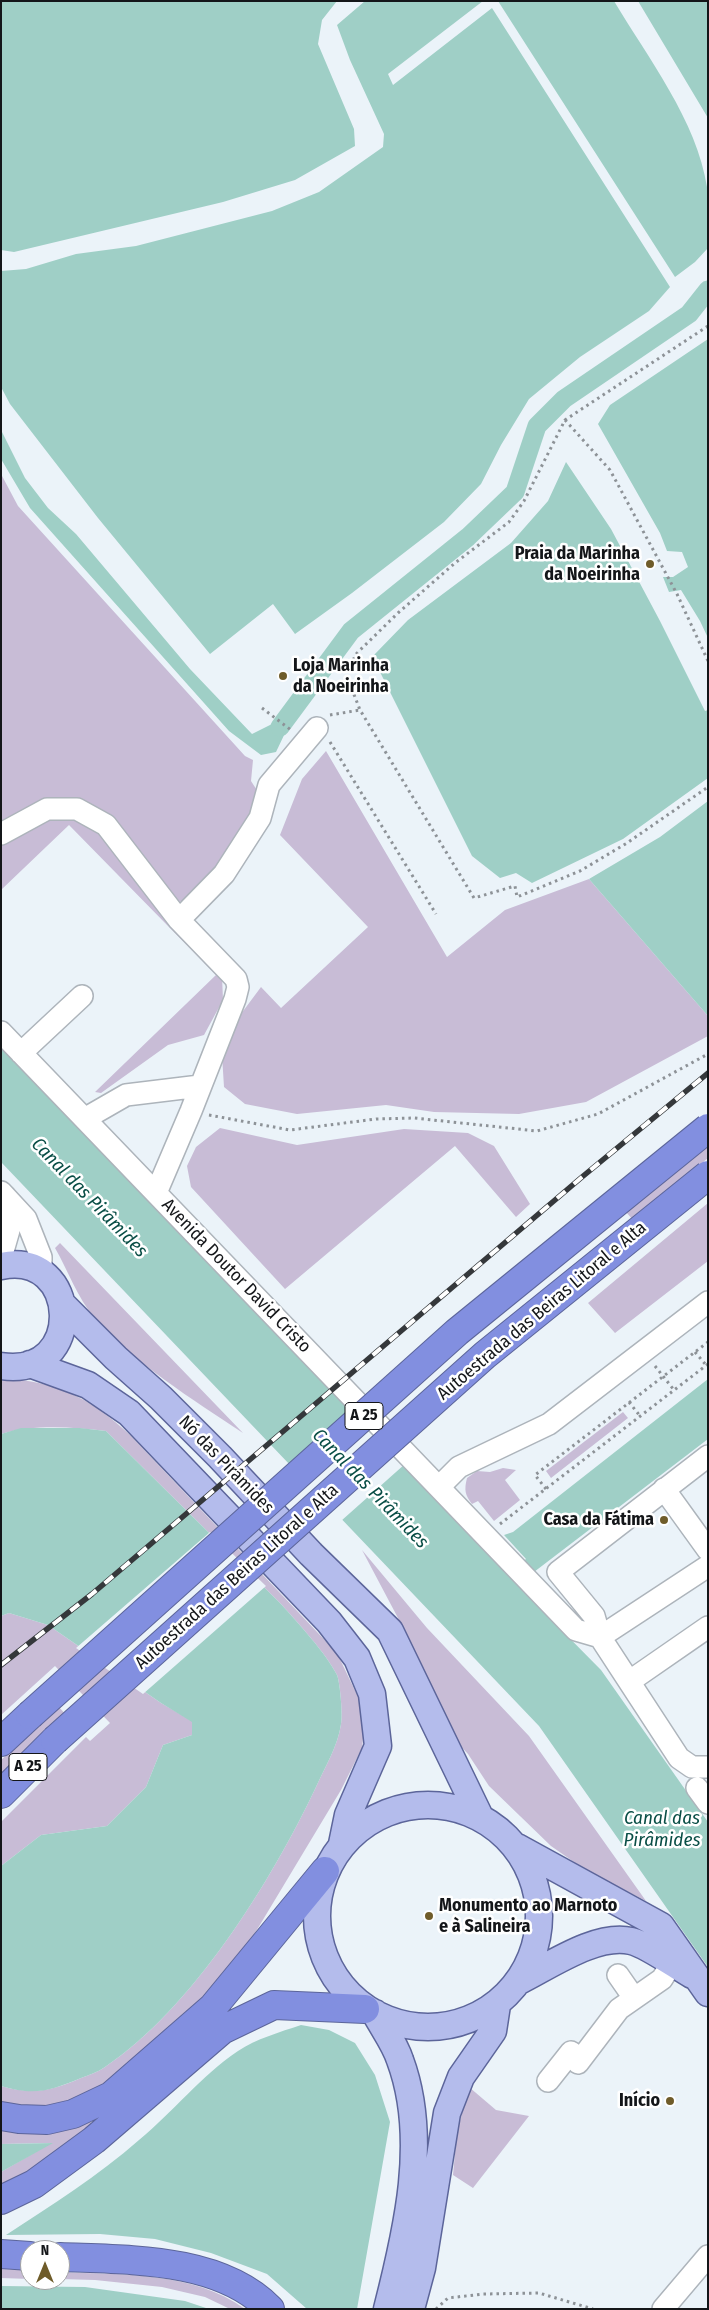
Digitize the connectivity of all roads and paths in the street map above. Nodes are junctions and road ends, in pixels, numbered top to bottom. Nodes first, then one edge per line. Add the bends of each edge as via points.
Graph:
1 (708, 326) edge
2 (565, 420) junction
3 (708, 661) edge
4 (262, 708) dead end
5 (360, 710) junction
6 (317, 728) junction
7 (292, 731) dead end
8 (708, 787) edge
9 (1, 834) edge
10 (436, 914) dead end
11 (179, 920) junction
12 (82, 996) dead end
13 (1, 1032) edge
14 (22, 1053) junction
15 (708, 1054) edge
16 (200, 1086) junction
17 (191, 1111) junction
18 (86, 1118) junction
19 (708, 1128) edge
20 (708, 1175) edge
21 (156, 1193) junction
22 (3, 1194) edge
23 (1, 1258) edge
24 (1, 1266) edge
25 (41, 1272) junction
26 (708, 1302) edge
27 (63, 1305) junction
28 (708, 1342) edge
29 (695, 1352) junction
30 (30, 1364) junction
31 (653, 1364) dead end
32 (707, 1364) edge
33 (1, 1366) edge
34 (663, 1376) junction
35 (674, 1390) junction
36 (629, 1402) junction
37 (640, 1416) junction
38 (708, 1456) edge
39 (439, 1487) junction
40 (546, 1488) junction
41 (664, 1489) junction
42 (496, 1527) dead end
43 (708, 1550) edge
44 (708, 1566) edge
45 (708, 1628) edge
46 (600, 1637) junction
47 (630, 1681) junction
48 (1, 1742) edge
49 (705, 1780) edge
50 (1, 1794) edge
51 (480, 1816) junction
52 (342, 1844) junction
53 (517, 1847) junction
54 (325, 1871) junction
55 (667, 1960) junction
56 (618, 1975) dead end
57 (521, 1980) junction
58 (703, 1986) edge
59 (634, 1998) junction
60 (497, 2005) junction
61 (370, 2011) junction
62 (548, 2082) dead end
63 (1, 2116) edge
64 (1, 2200) edge
65 (1, 2254) edge
66 (20, 2255) edge
67 (708, 2256) edge
68 (70, 2258) edge
69 (270, 2309) edge
70 (387, 2309) edge
71 (411, 2309) edge
72 (437, 2309) edge
73 (593, 2309) edge
74 (662, 2309) edge

1 - 2 path
2 - 3 path via 610,470 677,594
2 - 5 path via 524,501 509,522 455,563 355,655 348,679
4 - 7 path
5 - 6 path via 327,715
5 - 8 path via 474,898 515,886 517,896 580,872
6 - 10 path via 334,747
6 - 11 street via 269,785 260,818 224,874
9 - 11 street via 47,809 77,809 106,825
11 - 16 street via 236,979 238,987
12 - 14 street
13 - 14 street, Avenida Doutor David Cristo
14 - 18 street, Avenida Doutor David Cristo
15 - 17 path via 598,1114 537,1131 414,1118 376,1119 290,1130
16 - 17 street
16 - 18 street via 126,1095
17 - 21 street
18 - 21 street, Avenida Doutor David Cristo
19 - 48 highway, Autoestrada das Beiras Litoral e Alta / A 25, bridge via 457,1332
20 - 50 highway, Autoestrada das Beiras Litoral e Alta / A 25, bridge via 485,1355 55,1740
21 - 39 street, Avenida Doutor David Cristo
22 - 23 street via 9,1230
22 - 25 street via 26,1219 40,1257
24 - 25 main road via 26,1266
25 - 27 main road, Nó das Pirâmides via 53,1284
26 - 39 street via 548,1424 459,1467
27 - 30 main road, Nó das Pirâmides via 63,1330 56,1345
27 - 51 main road, Nó das Pirâmides via 161,1398 390,1631
28 - 29 path
29 - 32 path
29 - 34 path
30 - 33 main road, Nó das Pirâmides via 14,1368
30 - 52 main road, Nó das Pirâmides via 88,1385 129,1413 328,1622 357,1658 372,1694 378,1746 348,1815
31 - 34 path
32 - 35 path
34 - 35 path
34 - 36 path
35 - 37 path
36 - 37 path
36 - 40 path via 535,1475
37 - 40 path
38 - 41 street
39 - 46 street, Avenida Doutor David Cristo via 576,1630
40 - 42 path
41 - 43 street
41 - 46 street via 558,1572 594,1616
44 - 46 street
45 - 47 street
46 - 47 street
47 - 49 street via 679,1758
51 - 52 main road via 444,1805 406,1806 371,1820
51 - 53 main road
52 - 54 main road
53 - 57 main road via 534,1878 541,1913 536,1948
53 - 58 main road via 661,1926
54 - 61 main road via 316,1909 320,1947 337,1982
54 - 63 highway via 213,2007 111,2096 73,2114 47,2120
55 - 57 main road via 632,1941 607,1940 584,1947
55 - 58 main road
55 - 59 street via 667,1972 662,1979
56 - 59 street
57 - 60 main road
59 - 62 street via 619,2009 579,2061 571,2052
60 - 61 main road via 466,2022 432,2028 397,2024
60 - 71 main road via 493,2031 461,2077 447,2113 422,2268
61 - 64 highway via 274,2005 222,2030 94,2140 34,2184
61 - 70 main road via 400,2060 409,2092 414,2167 400,2259
65 - 66 highway
67 - 74 street
68 - 69 highway via 180,2266 222,2278 244,2289
72 - 73 path via 448,2298 539,2293

